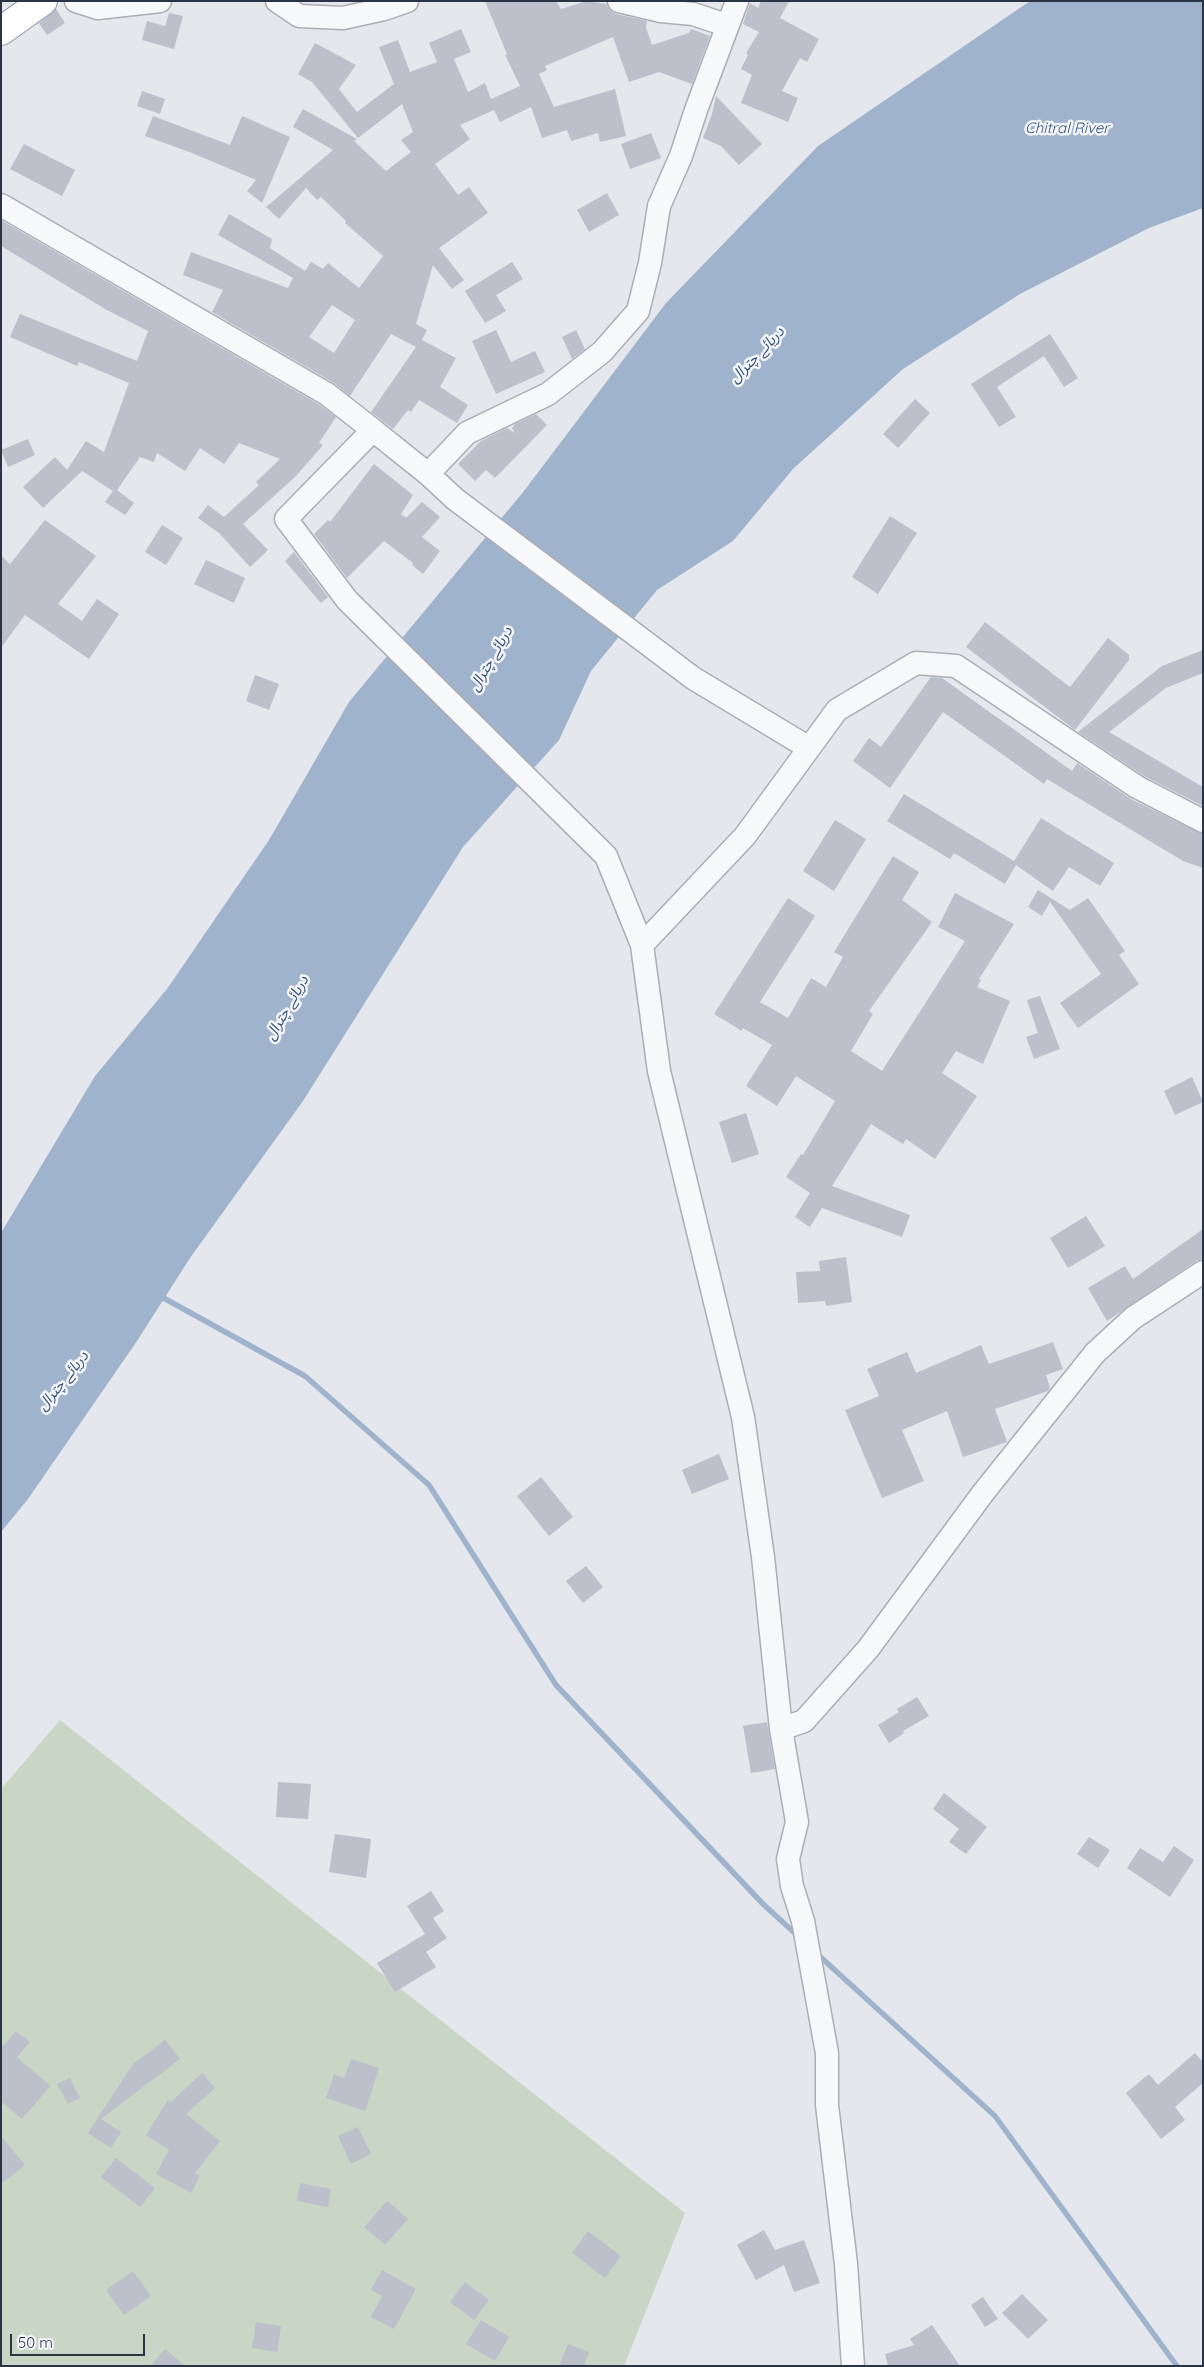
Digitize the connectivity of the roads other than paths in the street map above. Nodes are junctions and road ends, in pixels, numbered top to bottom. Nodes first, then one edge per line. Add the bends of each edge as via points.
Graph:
1 (43, 1) edge
2 (76, 1) edge
3 (160, 1) edge
4 (277, 1) edge
5 (407, 1) edge
6 (619, 1) edge
7 (737, 1) edge
8 (726, 25) junction
9 (1, 31) edge
10 (1, 206) edge
11 (373, 430) junction
12 (428, 474) junction
13 (809, 748) junction
14 (1203, 821) edge
15 (642, 945) junction
16 (1203, 1272) edge
17 (781, 1729) junction
18 (853, 2366) edge

1 - 9 highway
2 - 3 street via 98,8
4 - 5 street via 298,16 344,18
6 - 8 street via 661,11 693,14
7 - 8 street
8 - 12 street via 681,156 660,206 638,311 602,352 548,394 467,433
10 - 11 street via 326,394
11 - 12 street
11 - 15 street via 286,519 347,600 606,856
12 - 13 street via 455,499 693,678
13 - 14 street via 837,710 916,663 956,666 1137,787
13 - 15 street via 745,836
15 - 17 street via 659,1071 743,1417
16 - 17 street via 1133,1318 1095,1353 982,1493 868,1649 804,1721
17 - 18 street via 797,1822 788,1859 827,2053 827,2106 846,2264

